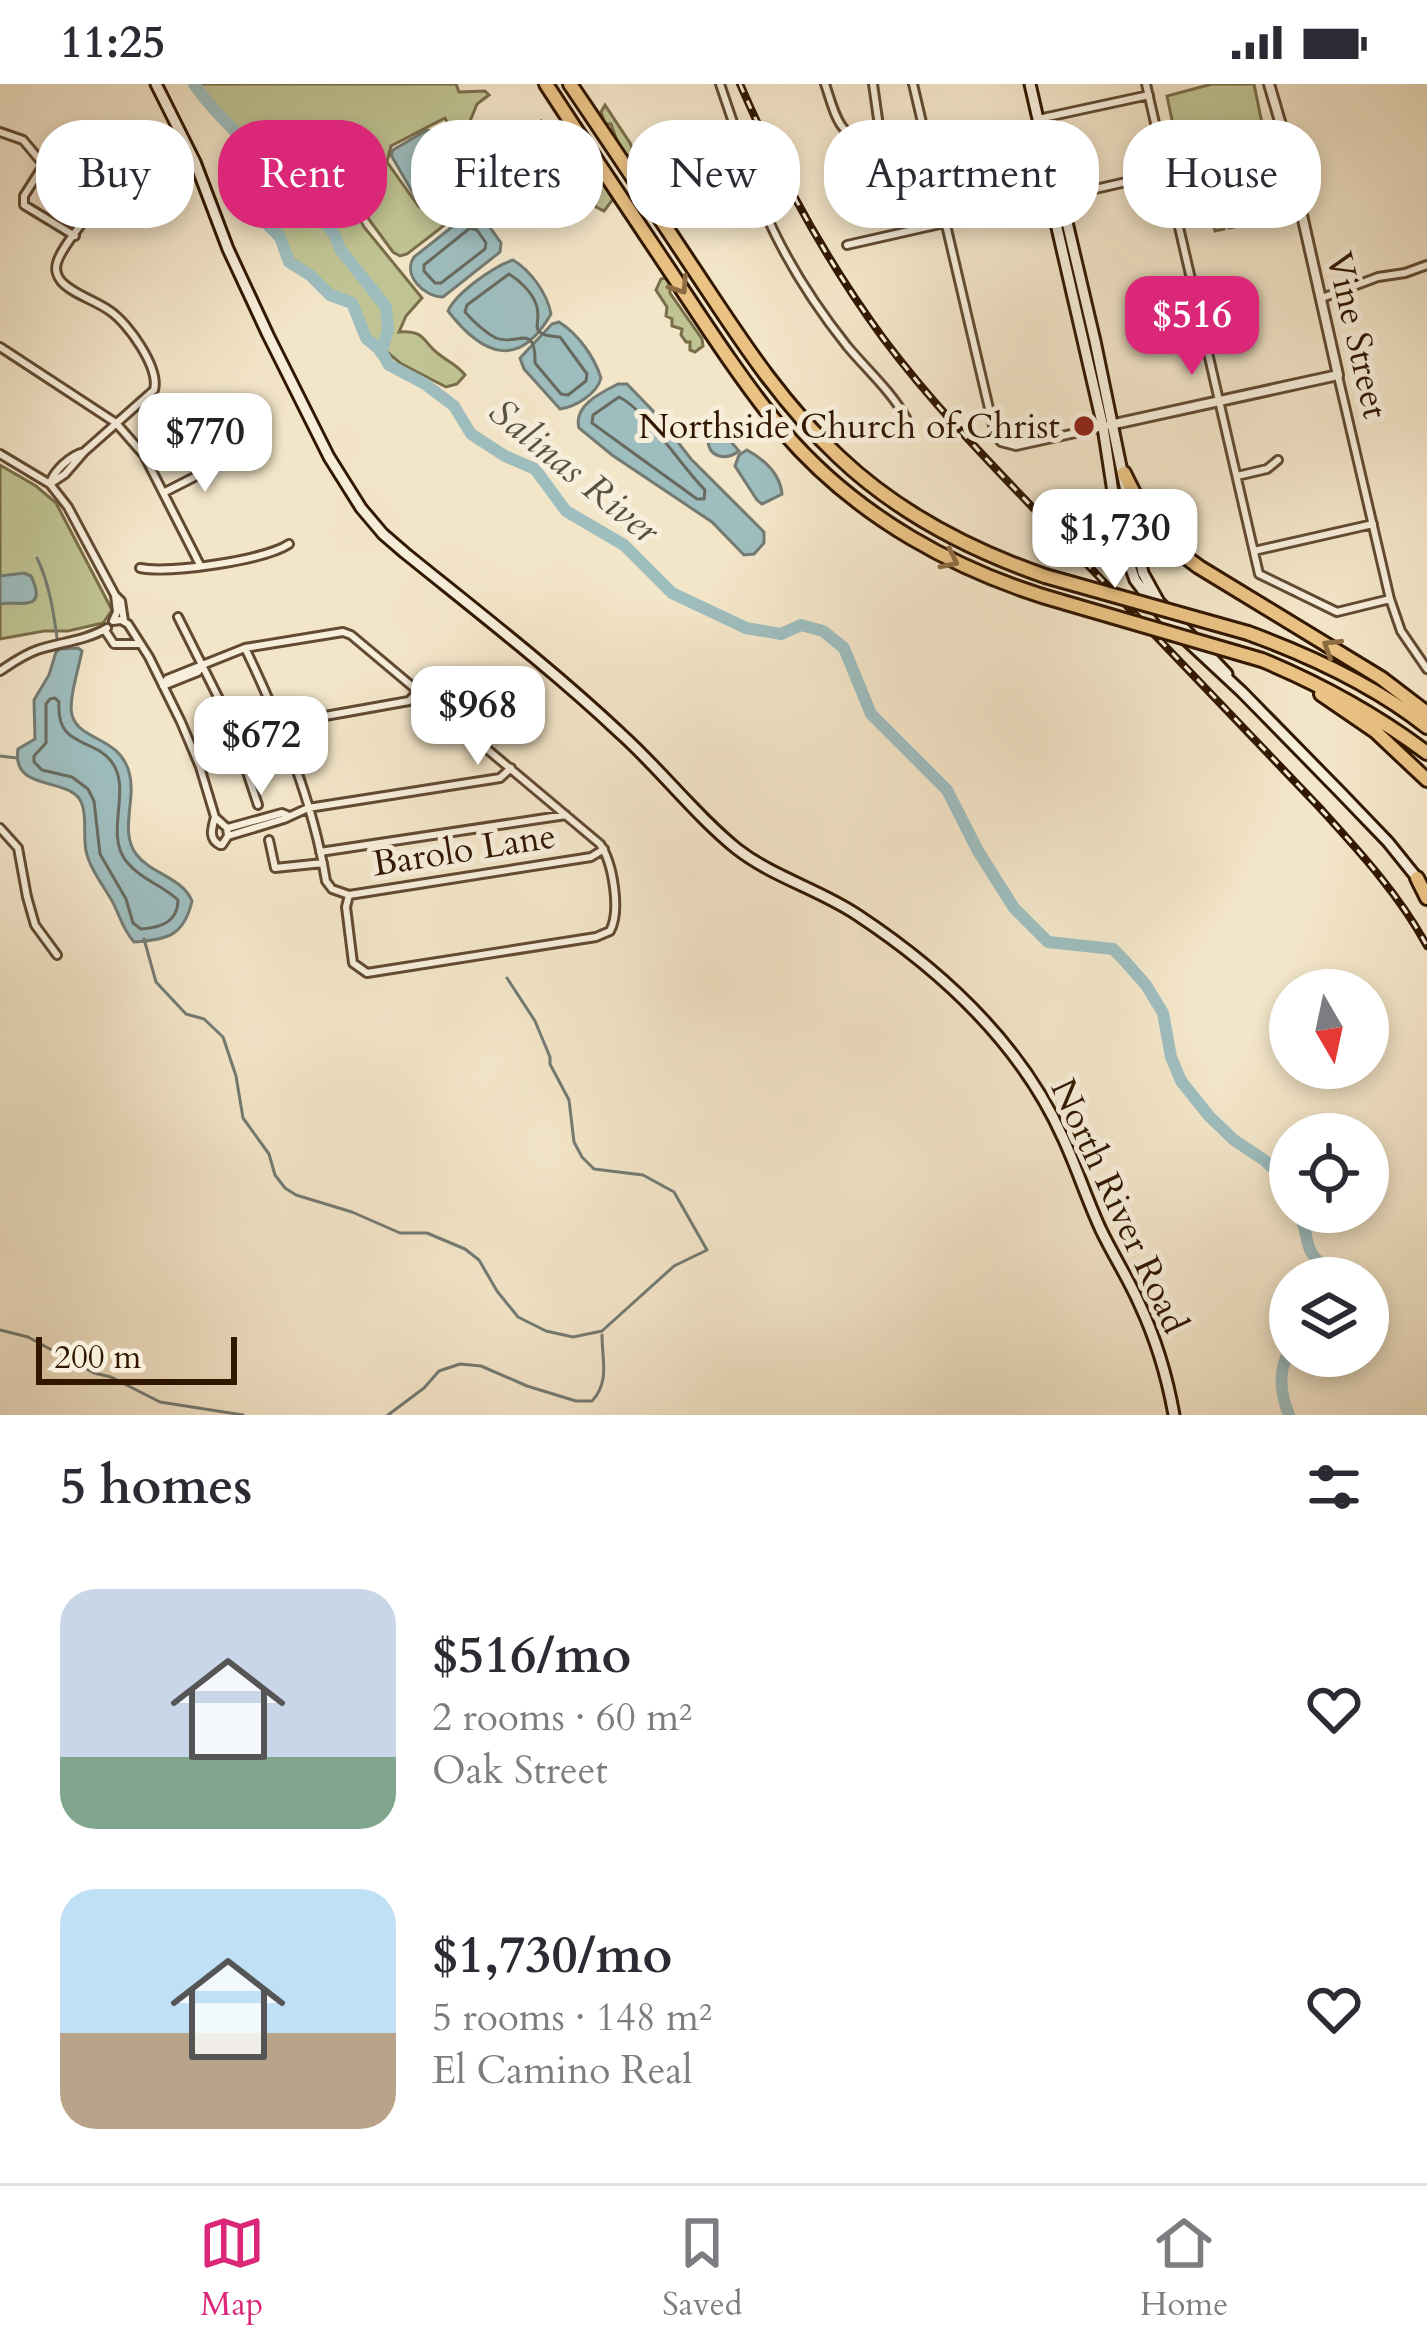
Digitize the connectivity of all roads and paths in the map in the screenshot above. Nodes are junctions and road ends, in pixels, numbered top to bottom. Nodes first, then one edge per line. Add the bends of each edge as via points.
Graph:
1 (156, 84) edge
2 (545, 84) edge
3 (571, 84) edge
4 (720, 84) edge
5 (825, 84) edge
6 (873, 84) edge
7 (913, 84) edge
8 (1030, 84) edge
9 (1146, 84) edge
10 (1269, 84) edge
11 (1149, 95) junction
12 (1038, 119) joint
13 (839, 120) edge
14 (877, 120) edge
15 (921, 120) edge
16 (1154, 120) edge
17 (0, 132) edge
18 (36, 155) edge
19 (36, 177) edge
20 (36, 212) edge
21 (62, 228) edge
22 (80, 228) edge
23 (923, 228) edge
24 (946, 228) edge
25 (1068, 228) edge
26 (1179, 228) edge
27 (75, 236) junction
28 (847, 245) dead end
29 (1427, 265) edge
30 (1322, 298) junction
31 (0, 347) edge
32 (1338, 375) junction
33 (1220, 401) junction
34 (906, 418) dead end
35 (116, 423) junction
36 (1108, 426) junction
37 (0, 454) edge
38 (1278, 460) dead end
39 (236, 464) dead end
40 (1124, 473) junction
41 (1236, 476) junction
42 (50, 484) junction
43 (165, 492) junction
44 (1372, 524) junction
45 (290, 544) dead end
46 (1254, 551) junction
47 (200, 565) junction
48 (140, 568) dead end
49 (115, 595) junction
50 (1390, 599) junction
51 (178, 617) dead end
52 (124, 621) junction
53 (110, 625) junction
54 (132, 632) junction
55 (86, 638) junction
56 (111, 642) junction
57 (128, 642) junction
58 (140, 645) junction
59 (245, 648) junction
60 (202, 665) junction
61 (1280, 668) junction
62 (1427, 669) edge
63 (0, 671) edge
64 (163, 686) junction
65 (418, 691) junction
66 (1242, 692) junction
67 (1427, 713) edge
68 (280, 724) junction
69 (1427, 727) edge
70 (1427, 753) edge
71 (511, 768) junction
72 (1427, 780) edge
73 (258, 805) dead end
74 (308, 808) junction
75 (568, 814) junction
76 (215, 817) junction
77 (0, 828) edge
78 (228, 832) junction
79 (269, 840) dead end
80 (604, 849) junction
81 (320, 852) junction
82 (323, 863) junction
83 (1417, 878) joint
84 (1427, 894) edge
85 (349, 896) junction
86 (57, 955) dead end
87 (1174, 1415) edge

1 - 87 main road, North River Road via 268,334 361,508 405,554 589,704 733,845 856,914 979,1014 1063,1137 1155,1341
2 -> 61 highway, bridge via 751,389 785,433 876,515 915,542 1021,590
3 - 69 highway, bridge via 751,355 841,459 912,513 1045,576 1289,648
4 - 34 street via 760,203 795,272
5 - 13 street
6 - 14 street
7 - 15 street
8 - 12 main road
9 - 11 street
10 - 30 street, Vine Street
11 - 12 street
11 - 16 street
17 - 18 street
19 - 20 street via 24,205
21 - 27 street
22 - 27 street
23 - 28 street
24 - 36 street via 1001,442 1025,445
25 - 36 main road
26 - 33 street
27 - 35 street via 58,259 59,278 127,327 156,382
29 - 30 street
30 - 32 street, Vine Street
31 - 35 street
32 - 33 street
32 - 44 street, Vine Street
33 - 36 street
33 - 41 street
35 - 42 street
35 - 43 street
36 - 40 main road
36 - 66 main road via 1120,538 1135,580
37 - 42 street
38 - 41 street
39 - 43 street
40 - 66 main road via 1150,589
67 -> 40 highway via 1172,547
41 - 46 street
42 - 49 street
43 - 47 street
44 - 46 street
44 - 50 street, Vine Street
45 - 47 street
46 - 50 street via 1259,574 1337,612
47 - 48 street
49 - 52 street
49 - 53 street
50 - 62 street, Vine Street
51 - 60 street
52 - 53 street
52 - 54 street
53 - 55 street
53 - 56 street
54 - 57 street
54 - 58 street
55 - 56 street
55 - 63 street via 19,657
56 - 57 street
57 - 58 street
58 - 64 street
59 - 60 street
59 - 65 street via 346,633
59 - 68 street
60 - 64 street
60 - 73 street
61 - 70 highway
61 - 72 highway via 1375,731
64 - 76 street
65 - 68 street via 409,701
65 - 71 street
66 - 83 main road
68 - 74 street
71 - 74 street via 500,778
71 - 75 street
74 - 78 street
74 - 81 street
75 - 80 street
75 - 81 street
76 - 78 street
76 - 78 street via 213,840 222,845
77 - 86 street via 18,848 35,925
79 - 82 street via 275,868
80 - 85 street, Barolo Lane
80 - 85 street via 616,915 605,935 373,973 353,963
81 - 82 street
82 - 85 street, Barolo Lane via 332,889
83 - 84 highway

